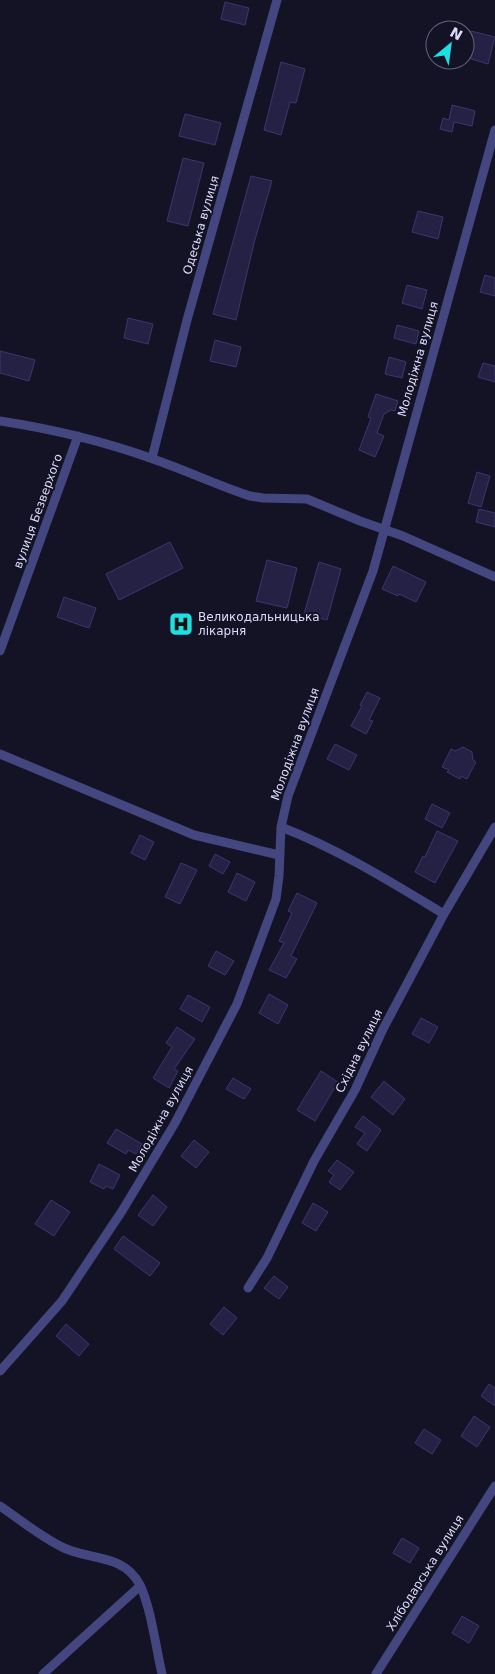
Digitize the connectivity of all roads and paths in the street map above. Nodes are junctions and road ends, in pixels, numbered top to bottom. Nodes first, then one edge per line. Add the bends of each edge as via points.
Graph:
1 (277, 0) edge
2 (495, 130) edge
3 (0, 421) edge
4 (78, 436) junction
5 (152, 458) junction
6 (384, 528) junction
7 (495, 576) edge
8 (0, 651) edge
9 (0, 754) edge
10 (281, 827) junction
11 (495, 827) edge
12 (279, 855) junction
13 (444, 914) junction
14 (248, 1288) dead end
15 (0, 1371) edge
16 (495, 1486) edge
17 (0, 1506) edge
18 (140, 1586) junction
19 (44, 1674) edge
20 (162, 1674) edge
21 (376, 1674) edge

1 - 5 street, Одеська вулиця via 187,320
2 - 6 street, Молодіжна вулиця
3 - 4 street
4 - 5 street
4 - 8 street, вулиця Безверхого
5 - 6 street via 250,496 307,499
6 - 7 street
6 - 10 street, Молодіжна вулиця via 367,590 288,796
9 - 12 street via 194,835
10 - 12 street, Молодіжна вулиця
10 - 13 street via 327,846
11 - 13 street, Східна вулиця
12 - 15 street, Молодіжна вулиця via 276,899 242,992 176,1124 62,1301
13 - 14 street, Східна вулиця via 267,1258
16 - 21 street, Хлібодарська вулиця
17 - 18 street via 62,1548 122,1566
18 - 19 street
18 - 20 street

